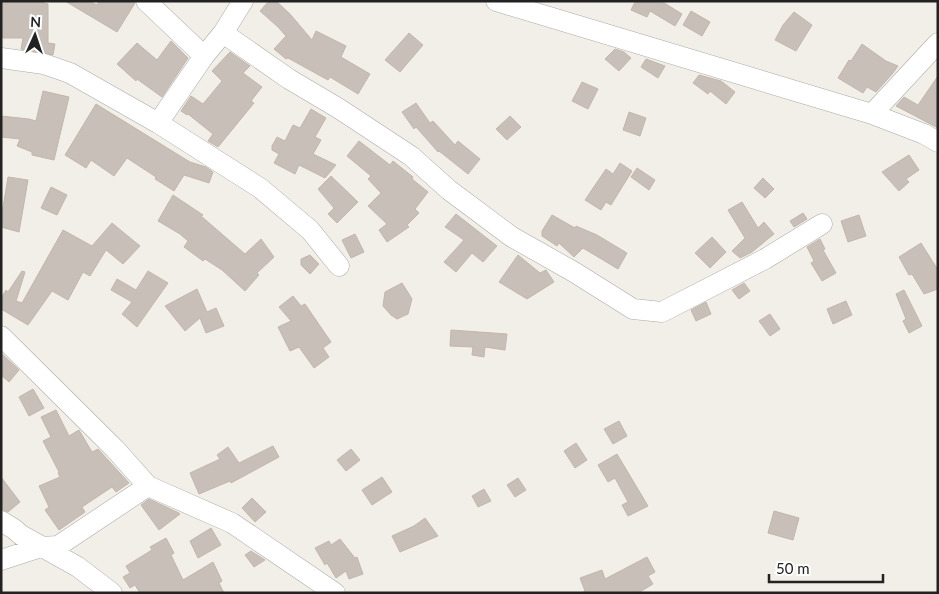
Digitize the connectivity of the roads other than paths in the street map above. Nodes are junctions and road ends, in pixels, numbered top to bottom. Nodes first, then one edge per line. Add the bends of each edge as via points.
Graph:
1 (146, 1) edge
2 (243, 1) edge
3 (496, 1) edge
4 (222, 33) junction
5 (938, 43) edge
6 (204, 56) junction
7 (1, 58) edge
8 (872, 114) junction
9 (158, 123) junction
10 (938, 142) edge
11 (822, 224) dead end
12 (339, 266) dead end
13 (1, 336) edge
14 (148, 486) junction
15 (1, 522) edge
16 (41, 547) junction
17 (1, 560) edge
18 (112, 593) edge
19 (334, 593) edge

1 - 6 street
2 - 4 street
3 - 8 street
4 - 6 street
4 - 11 street via 288,79 411,156 449,190 512,237 633,310 662,312 765,259
5 - 8 street
6 - 9 street
7 - 9 street via 44,64 70,73
8 - 10 street
9 - 12 street via 260,188 310,230
13 - 14 street
14 - 16 street via 58,546
14 - 19 street via 232,523
15 - 16 street
16 - 17 street
16 - 18 street via 78,567

